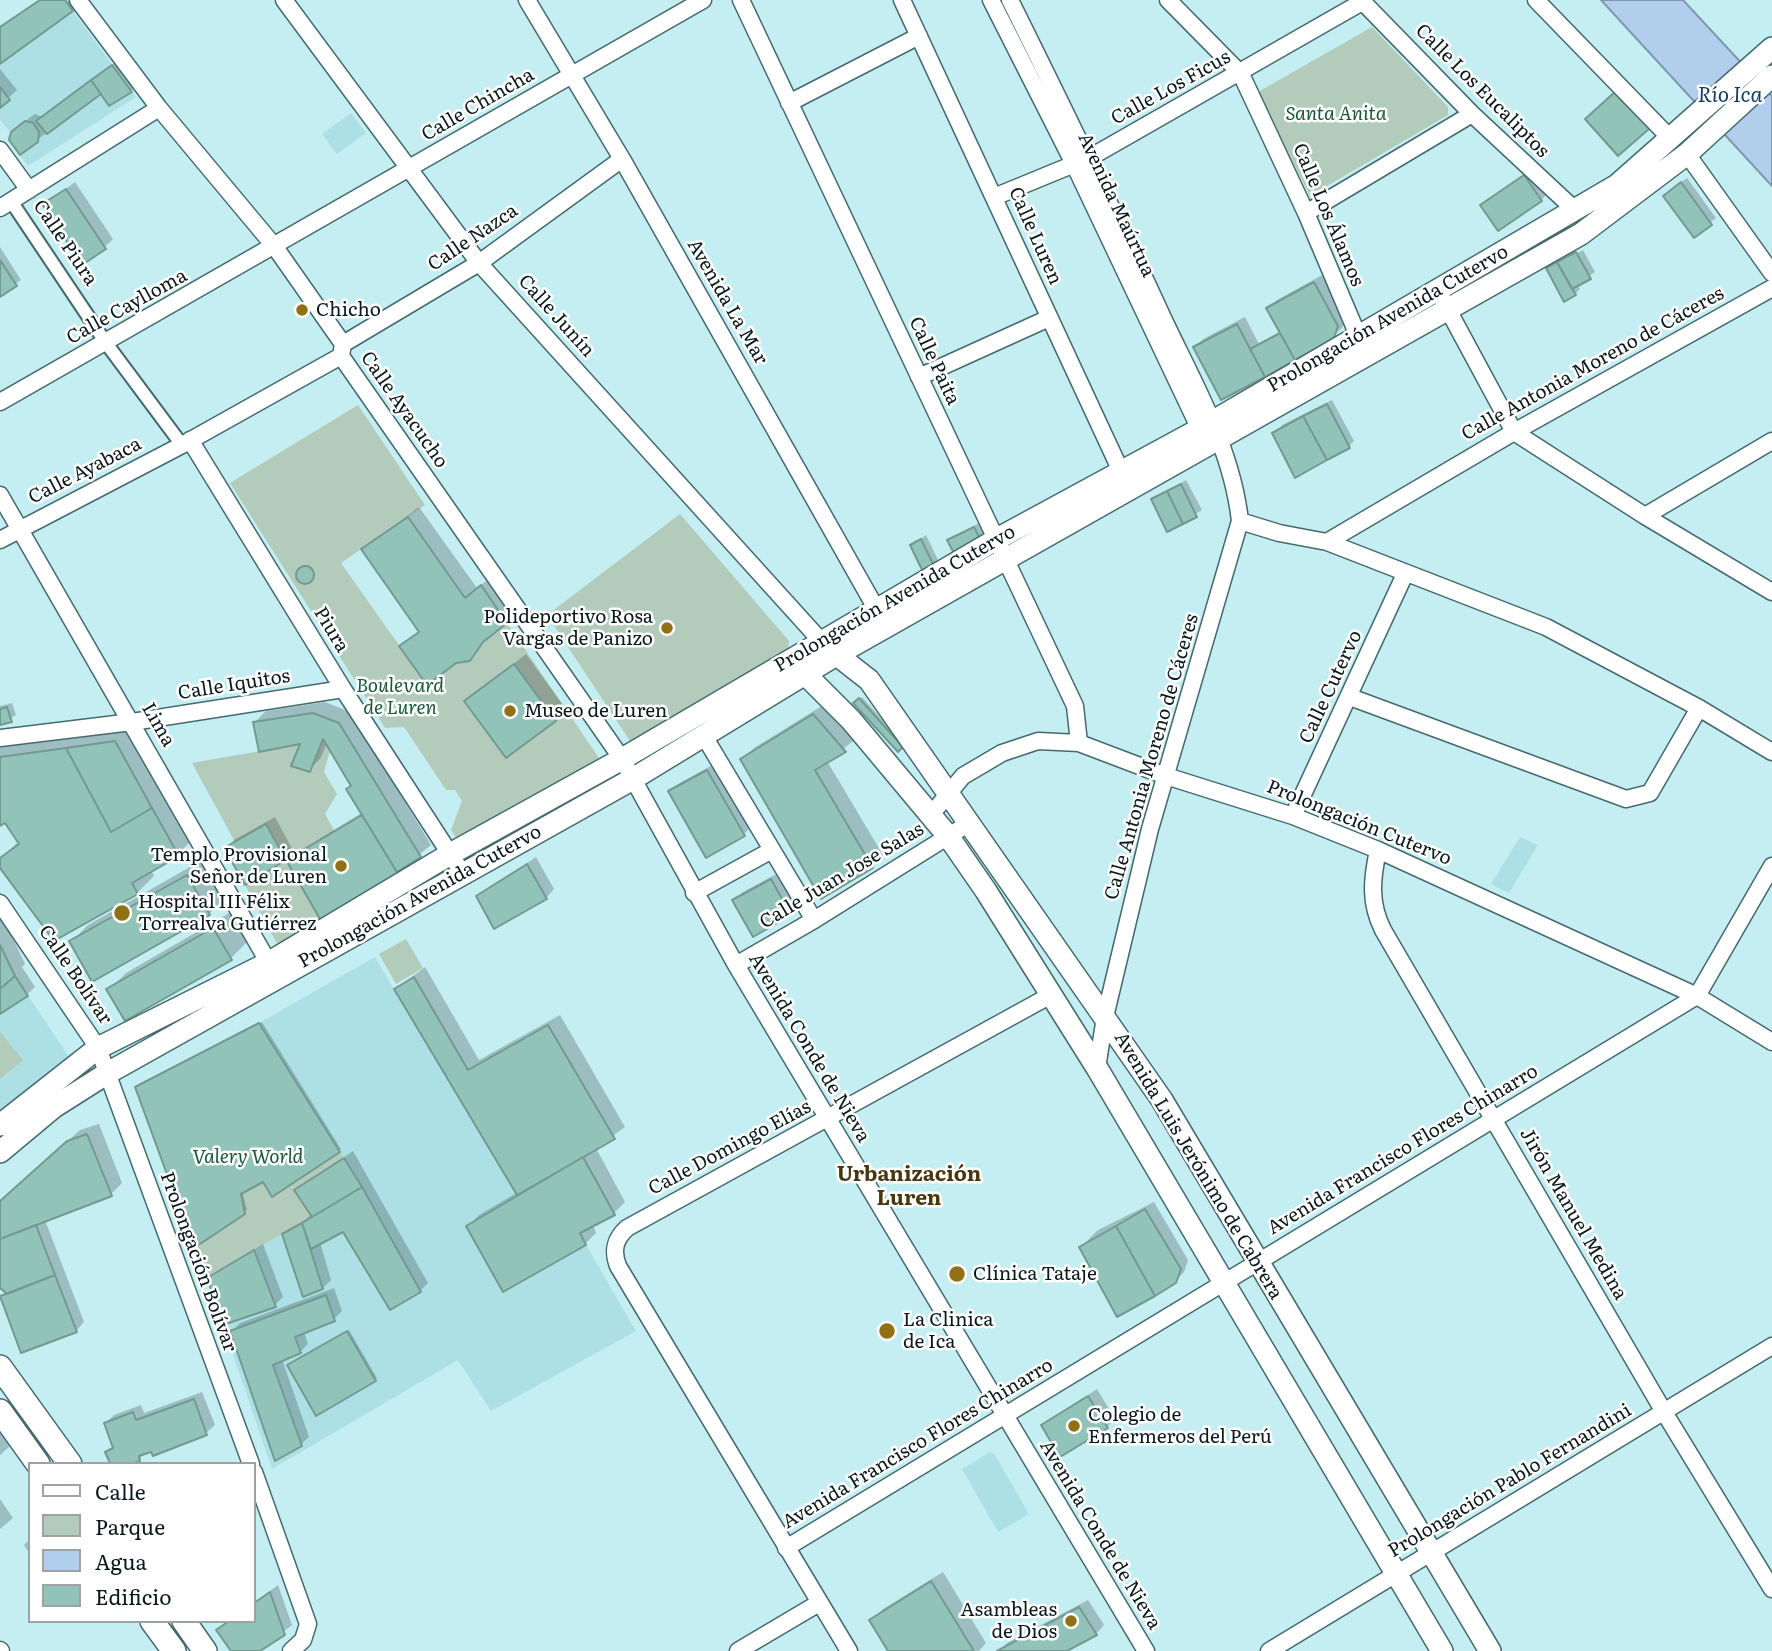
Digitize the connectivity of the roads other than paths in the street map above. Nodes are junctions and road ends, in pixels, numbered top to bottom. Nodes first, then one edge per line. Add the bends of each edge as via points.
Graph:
1 (78, 0) edge
2 (284, 0) edge
3 (527, 0) edge
4 (703, 0) edge
5 (741, 0) edge
6 (902, 0) edge
7 (992, 0) edge
8 (1010, 0) edge
9 (1168, 0) edge
10 (1536, 0) edge
11 (1362, 1) edge
12 (919, 36) junction
13 (1772, 48) edge
14 (1241, 74) junction
15 (573, 76) junction
16 (1772, 76) edge
17 (789, 103) junction
18 (159, 108) junction
19 (1472, 114) junction
20 (1677, 134) junction
21 (1692, 149) junction
22 (0, 150) edge
23 (622, 159) junction
24 (1081, 160) junction
25 (410, 169) junction
26 (29, 190) junction
27 (994, 197) junction
28 (5, 204) edge
29 (1575, 210) junction
30 (1306, 213) junction
31 (275, 247) junction
32 (480, 262) junction
33 (1772, 273) edge
34 (1772, 288) edge
35 (1442, 299) junction
36 (1049, 318) junction
37 (106, 342) junction
38 (1362, 345) junction
39 (342, 350) junction
40 (919, 377) junction
41 (0, 402) edge
42 (1514, 432) junction
43 (1209, 433) junction
44 (1772, 441) edge
45 (186, 442) junction
46 (1125, 482) junction
47 (0, 495) edge
48 (1645, 516) junction
49 (1240, 521) junction
50 (20, 529) junction
51 (0, 540) edge
52 (1327, 542) junction
53 (1001, 549) junction
54 (1405, 574) junction
55 (1772, 592) edge
56 (882, 619) junction
57 (829, 648) junction
58 (805, 674) junction
59 (869, 680) junction
60 (343, 689) junction
61 (1350, 697) junction
62 (1699, 708) junction
63 (132, 722) junction
64 (704, 736) junction
65 (0, 738) edge
66 (1079, 743) junction
67 (1772, 752) edge
68 (618, 756) junction
69 (1166, 776) junction
70 (631, 780) junction
71 (948, 797) junction
72 (930, 816) junction
73 (1293, 816) junction
74 (971, 822) junction
75 (948, 836) junction
76 (772, 850) junction
77 (1378, 850) junction
78 (452, 853) junction
79 (1772, 866) edge
80 (464, 874) junction
81 (694, 893) junction
82 (0, 903) edge
83 (814, 920) junction
84 (736, 964) junction
85 (273, 970) junction
86 (1051, 995) junction
87 (1696, 996) junction
88 (1105, 1017) junction
89 (1772, 1042) edge
90 (98, 1048) junction
91 (1097, 1068) junction
92 (106, 1074) junction
93 (827, 1120) junction
94 (1493, 1120) junction
95 (0, 1125) edge
96 (0, 1152) edge
97 (1257, 1263) junction
98 (1224, 1283) junction
99 (1772, 1346) edge
100 (0, 1367) edge
101 (0, 1411) edge
102 (1664, 1412) junction
103 (1004, 1416) junction
104 (37, 1462) edge
105 (69, 1462) edge
106 (250, 1462) edge
107 (256, 1478) edge
108 (786, 1548) junction
109 (1432, 1552) junction
110 (1397, 1574) junction
111 (1772, 1589) edge
112 (819, 1603) junction
113 (153, 1623) edge
114 (185, 1623) edge
115 (174, 1651) edge
116 (205, 1651) edge
117 (291, 1651) edge
118 (738, 1651) edge
119 (849, 1651) edge
120 (1146, 1651) edge
121 (1269, 1651) edge
122 (1442, 1651) edge
123 (1490, 1651) edge

1 - 18 street, Calle Ayacucho
2 - 25 street, Calle Junín
3 - 15 street, Avenida La Mar
4 - 15 street, Calle Chincha
5 - 17 street, Calle Paita
6 - 12 street, Calle Luren
7 - 24 street, Avenida Maúrtua
8 - 24 street, Avenida Maúrtua
9 - 14 street, Calle Los Álamos
10 - 20 street
11 - 14 street, Calle Los Ficus
11 - 19 street, Calle Los Eucaliptos
12 - 17 street
12 - 27 street, Calle Luren
13 - 20 street, Prolongación Avenida Cutervo
14 - 24 street, Calle Los Ficus
14 - 30 street, Calle Los Álamos
15 - 23 street, Avenida La Mar
15 - 25 street, Calle Chincha
16 - 21 street, Prolongación Avenida Cutervo
17 - 40 street, Calle Paita
18 - 26 street, Calle Piura
18 - 31 street, Calle Ayacucho
19 - 29 street, Calle Los Eucaliptos
19 - 30 street
20 - 29 street, Prolongación Avenida Cutervo via 1616,185
21 - 33 street
21 - 35 street, Prolongación Avenida Cutervo via 1581,233
22 - 26 street
23 - 32 street, Calle Nazca
23 - 56 street, Avenida La Mar
24 - 27 street, Calle Los Ficus
24 - 43 street, Avenida Maúrtua
25 - 31 street, Calle Chincha
25 - 32 street, Calle Junín
26 - 28 street, Calle Piura
27 - 36 street, Calle Luren
28 - 37 street, Calle Piura
29 - 35 street, Prolongación Avenida Cutervo
30 - 38 street, Calle Los Álamos
31 - 37 street, Calle Caylloma
31 - 39 street, Calle Ayacucho
32 - 39 street, Calle Nazca
32 - 57 street, Calle Junín
34 - 42 street, Calle Antonia Moreno de Cáceres
35 - 38 street, Prolongación Avenida Cutervo
35 - 42 street
36 - 40 street
36 - 46 street, Calle Luren
37 - 41 street, Calle Caylloma
37 - 45 street, Calle Piura
38 - 43 street, Prolongación Avenida Cutervo
39 - 45 street, Calle Nazca
39 - 68 street, Calle Ayacucho
40 - 53 street, Calle Paita
42 - 48 street
42 - 52 street, Calle Antonia Moreno de Cáceres
43 - 46 street, Prolongación Avenida Cutervo
43 - 49 street, Calle Antonia Moreno de Cáceres via 1226,459
44 - 48 street
45 - 50 street, Calle Ayabaca
45 - 60 street, Piura
46 - 53 street, Prolongación Avenida Cutervo
47 - 50 street, Lima
48 - 55 street
49 - 52 street
49 - 69 street, Calle Antonia Moreno de Cáceres
50 - 51 street, Calle Ayabaca
50 - 63 street, Lima
52 - 54 street
53 - 56 street, Prolongación Avenida Cutervo
53 - 66 street, Calle Paita via 1075,706
54 - 61 street, Calle Cutervo
54 - 62 street via 1546,627
56 - 57 street, Prolongación Avenida Cutervo
56 - 59 street via 868,659
57 - 58 street, Prolongación Avenida Cutervo
57 - 59 street, Avenida Luis Jerónimo de Cabrera
57 - 68 street, Prolongación Avenida Cutervo
58 - 64 street, Prolongación Avenida Cutervo
58 - 72 street, Avenida Luis Jerónimo de Cabrera via 851,720
59 - 71 street, Avenida Luis Jerónimo de Cabrera
60 - 63 street, Calle Iquitos
60 - 78 street, Piura
61 - 62 street via 1626,799 1650,793
61 - 73 street, Calle Cutervo
62 - 67 street
63 - 65 street, Calle Iquitos
63 - 85 street, Lima
64 - 70 street, Prolongación Avenida Cutervo
64 - 76 street
66 - 69 street, Prolongación Cutervo
66 - 71 street, Prolongación Cutervo via 1038,741 1002,752 963,776
68 - 70 street, Avenida Conde de Nieva
68 - 78 street, Prolongación Avenida Cutervo
69 - 73 street, Prolongación Cutervo
69 - 88 street, Calle Antonia Moreno de Cáceres
70 - 80 street, Prolongación Avenida Cutervo
70 - 81 street, Avenida Conde de Nieva
71 - 72 street, Prolongación Cutervo
71 - 74 street, Avenida Luis Jerónimo de Cabrera
72 - 75 street, Avenida Luis Jerónimo de Cabrera
73 - 77 street, Prolongación Cutervo
74 - 75 street, Calle Juan Jose Salas
74 - 88 street, Avenida Luis Jerónimo de Cabrera
75 - 83 street, Calle Juan Jose Salas
75 - 86 street, Avenida Luis Jerónimo de Cabrera
76 - 81 street
76 - 83 street
77 - 87 street, Prolongación Cutervo
77 - 94 street, Jirón Manuel Medina via 1373,877 1375,915
78 - 80 street, Piura
78 - 85 street, Prolongación Avenida Cutervo
79 - 87 street, Avenida Francisco Flores Chinarro
80 - 85 street, Prolongación Avenida Cutervo
81 - 84 street, Avenida Conde de Nieva
82 - 90 street, Calle Bolívar
83 - 84 street, Calle Juan Jose Salas
84 - 93 street, Avenida Conde de Nieva
85 - 90 street, Prolongación Avenida Cutervo
85 - 92 street, Prolongación Avenida Cutervo
86 - 91 street, Avenida Luis Jerónimo de Cabrera
86 - 93 street, Calle Domingo Elías
87 - 89 street, Prolongación Cutervo
87 - 94 street, Avenida Francisco Flores Chinarro
88 - 91 street, Calle Antonia Moreno de Cáceres
88 - 97 street, Avenida Luis Jerónimo de Cabrera via 1162,1100
90 - 92 street, Calle Bolívar
90 - 95 street, Prolongación Avenida Cutervo
91 - 98 street, Avenida Luis Jerónimo de Cabrera
92 - 96 street, Prolongación Avenida Cutervo via 54,1107
92 - 106 street, Prolongación Bolívar
93 - 103 street, Avenida Conde de Nieva
93 - 108 street, Calle Domingo Elías via 627,1228 616,1241 618,1266
94 - 97 street, Avenida Francisco Flores Chinarro
94 - 102 street, Jirón Manuel Medina
97 - 98 street, Avenida Francisco Flores Chinarro
97 - 109 street, Avenida Luis Jerónimo de Cabrera
98 - 103 street, Avenida Francisco Flores Chinarro
98 - 110 street, Avenida Luis Jerónimo de Cabrera
99 - 102 street, Prolongación Pablo Fernandini
100 - 105 main road
101 - 104 main road
102 - 109 street, Prolongación Pablo Fernandini
102 - 111 street, Jirón Manuel Medina
103 - 108 street, Avenida Francisco Flores Chinarro
103 - 120 street, Avenida Conde de Nieva
107 - 117 street via 308,1624
108 - 112 street
109 - 110 street, Prolongación Pablo Fernandini
109 - 123 street, Avenida Luis Jerónimo de Cabrera
110 - 121 street, Prolongación Pablo Fernandini
110 - 122 street, Avenida Luis Jerónimo de Cabrera
112 - 118 street
112 - 119 street
113 - 115 main road
114 - 116 main road

